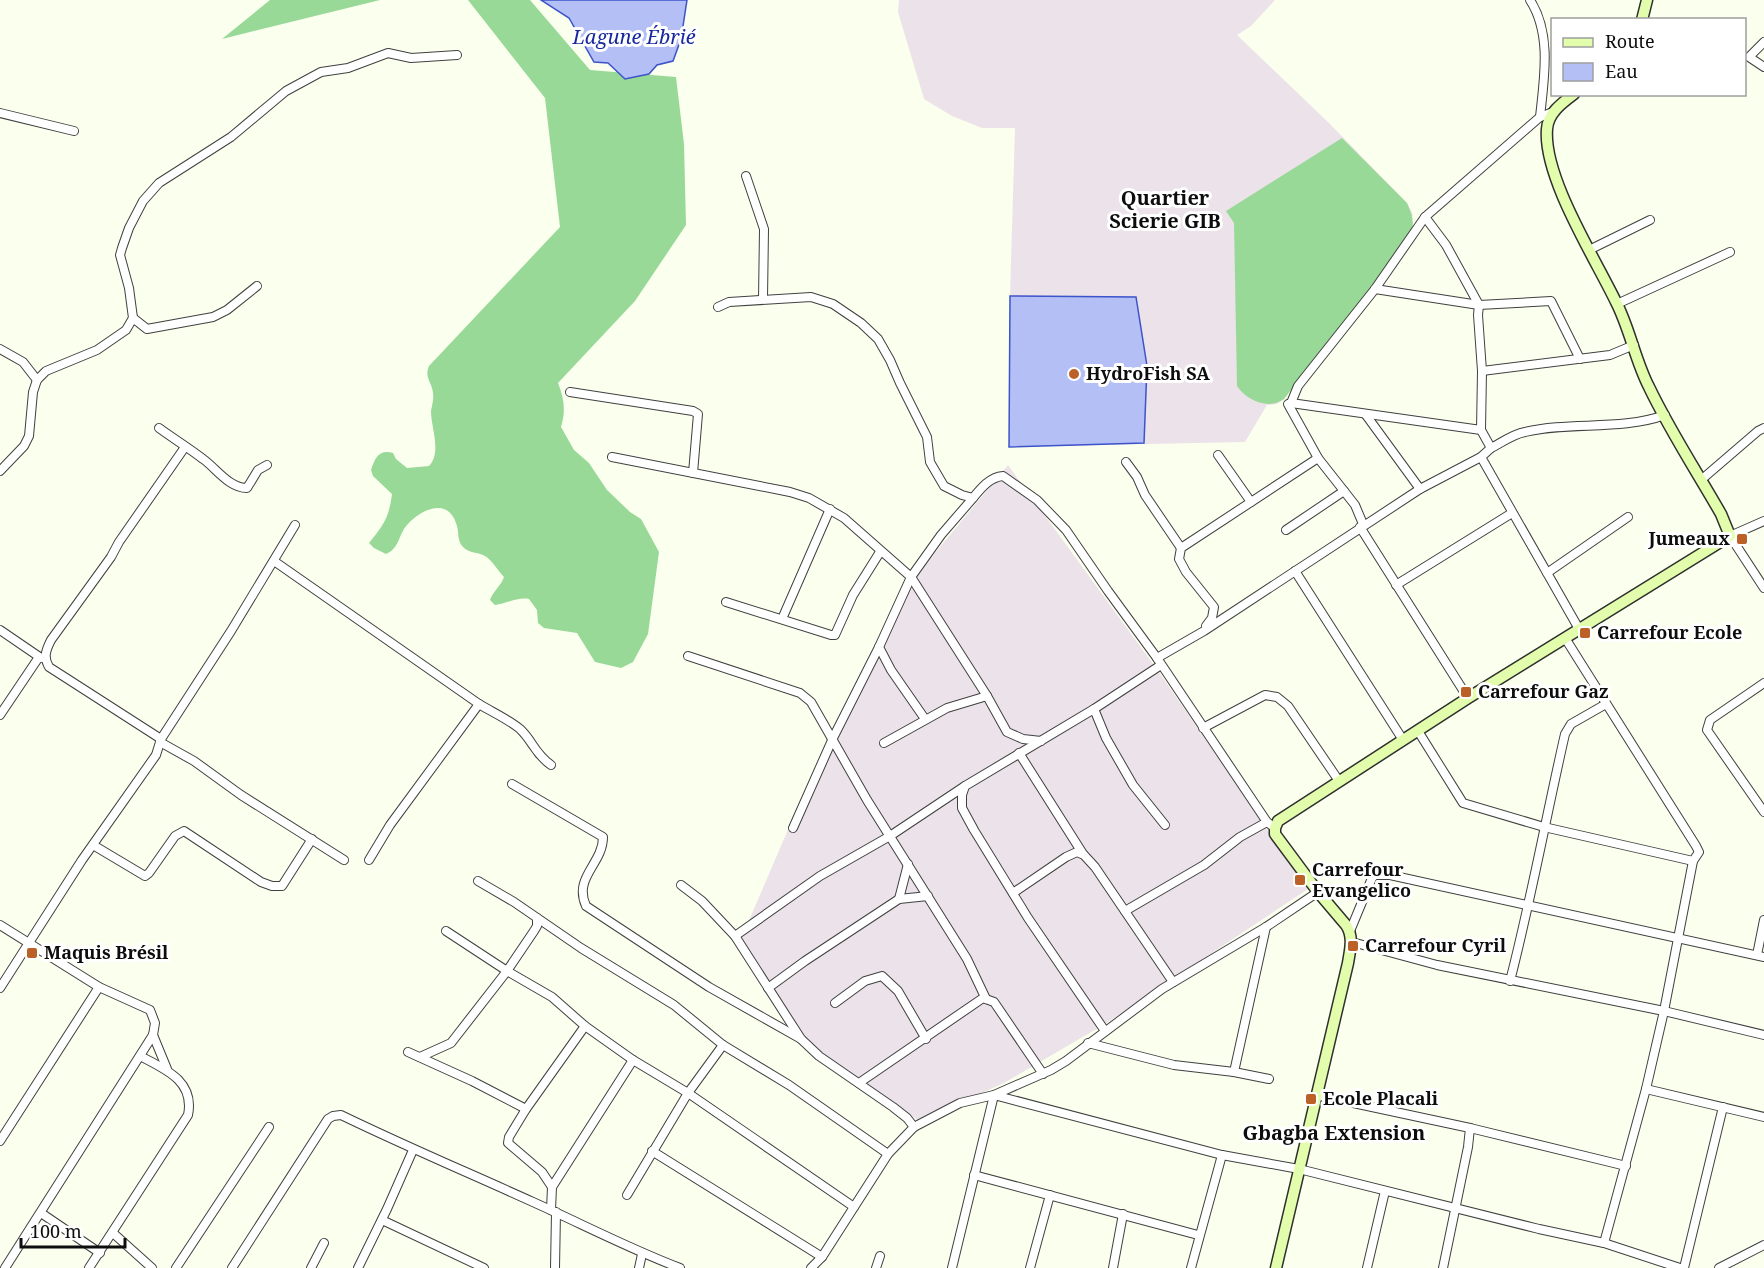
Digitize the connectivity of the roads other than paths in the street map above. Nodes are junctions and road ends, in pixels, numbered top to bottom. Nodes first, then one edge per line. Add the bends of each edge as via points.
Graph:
1 (1530, 0) edge
2 (1647, 0) edge
3 (1642, 18) edge
4 (1764, 42) edge
5 (457, 55) dead end
6 (1764, 67) edge
7 (1572, 96) edge
8 (0, 112) edge
9 (1553, 112) junction
10 (1540, 117) junction
11 (74, 131) dead end
12 (746, 176) dead end
13 (1425, 217) junction
14 (1650, 220) dead end
15 (1589, 250) junction
16 (1730, 252) dead end
17 (257, 286) dead end
18 (1375, 289) junction
19 (763, 299) junction
20 (1617, 304) junction
21 (1479, 305) junction
22 (718, 307) dead end
23 (133, 318) junction
24 (1634, 345) junction
25 (0, 350) edge
26 (1580, 359) junction
27 (1482, 370) junction
28 (37, 380) junction
29 (570, 392) dead end
30 (1291, 403) junction
31 (1366, 415) junction
32 (1665, 415) junction
33 (159, 428) dead end
34 (1764, 428) edge
35 (1481, 430) junction
36 (185, 447) junction
37 (1491, 448) junction
38 (1218, 455) dead end
39 (612, 457) dead end
40 (1481, 457) junction
41 (1318, 458) junction
42 (1126, 462) dead end
43 (267, 465) dead end
44 (0, 471) edge
45 (693, 473) junction
46 (1701, 480) junction
47 (1420, 489) junction
48 (1344, 491) junction
49 (973, 498) junction
50 (1251, 502) junction
51 (830, 509) junction
52 (1512, 513) junction
53 (1628, 517) dead end
54 (1764, 521) edge
55 (295, 525) dead end
56 (1361, 526) junction
57 (1286, 530) dead end
58 (1730, 536) junction
59 (1180, 548) junction
60 (880, 552) junction
61 (274, 561) junction
62 (1295, 571) junction
63 (1547, 573) junction
64 (911, 577) junction
65 (1396, 585) junction
66 (1764, 588) edge
67 (726, 602) dead end
68 (782, 619) junction
69 (1579, 629) junction
70 (0, 630) edge
71 (1204, 631) junction
72 (1565, 638) junction
73 (879, 647) junction
74 (688, 657) dead end
75 (42, 658) junction
76 (1159, 662) junction
77 (1764, 683) edge
78 (987, 696) junction
79 (1468, 698) junction
80 (479, 704) junction
81 (1606, 704) junction
82 (1094, 709) junction
83 (0, 715) edge
84 (925, 719) junction
85 (1203, 728) junction
86 (1418, 731) junction
87 (833, 738) junction
88 (1403, 740) junction
89 (161, 741) junction
90 (1041, 741) junction
91 (884, 743) dead end
92 (1019, 753) junction
93 (551, 765) dead end
94 (1339, 781) junction
95 (512, 784) dead end
96 (965, 786) junction
97 (1764, 812) edge
98 (1165, 825) dead end
99 (1271, 825) junction
100 (1544, 827) junction
101 (793, 828) dead end
102 (890, 836) junction
103 (312, 839) junction
104 (93, 845) junction
105 (1084, 855) junction
106 (344, 860) dead end
107 (369, 860) dead end
108 (1693, 861) junction
109 (908, 864) junction
110 (478, 881) dead end
111 (681, 885) dead end
112 (1318, 892) junction
113 (1012, 893) junction
114 (928, 896) junction
115 (899, 899) junction
116 (1529, 905) junction
117 (1125, 911) junction
118 (537, 918) junction
119 (1764, 920) edge
120 (0, 925) edge
121 (1266, 927) junction
122 (446, 931) dead end
123 (735, 936) junction
124 (1351, 936) junction
125 (1678, 938) junction
126 (29, 944) junction
127 (1760, 956) edge
128 (507, 971) junction
129 (1510, 981) junction
130 (1173, 982) junction
131 (99, 987) junction
132 (0, 988) edge
133 (768, 988) junction
134 (986, 999) junction
135 (835, 1003) dead end
136 (1664, 1011) junction
137 (585, 1026) junction
138 (1105, 1031) junction
139 (153, 1035) junction
140 (1764, 1035) edge
141 (926, 1038) junction
142 (801, 1039) junction
143 (1088, 1043) junction
144 (723, 1045) junction
145 (408, 1053) dead end
146 (140, 1056) junction
147 (420, 1057) junction
148 (633, 1060) junction
149 (167, 1070) junction
150 (1234, 1072) junction
151 (1043, 1074) junction
152 (1269, 1079) dead end
153 (859, 1083) junction
154 (1646, 1089) junction
155 (688, 1093) junction
156 (994, 1095) junction
157 (1316, 1095) junction
158 (1723, 1107) junction
159 (526, 1109) junction
160 (1764, 1118) edge
161 (269, 1127) dead end
162 (914, 1127) junction
163 (1470, 1128) junction
164 (0, 1141) edge
165 (413, 1150) junction
166 (652, 1151) junction
167 (888, 1154) junction
168 (1222, 1155) junction
169 (1626, 1166) junction
170 (1299, 1169) junction
171 (974, 1175) junction
172 (552, 1187) junction
173 (1385, 1191) junction
174 (627, 1195) dead end
175 (1050, 1195) junction
176 (854, 1207) junction
177 (1456, 1208) junction
178 (554, 1211) junction
179 (41, 1213) junction
180 (1123, 1214) junction
181 (382, 1220) junction
182 (113, 1233) junction
183 (1198, 1236) junction
184 (324, 1243) dead end
185 (1604, 1243) junction
186 (1764, 1245) edge
187 (100, 1253) junction
188 (642, 1254) junction
189 (880, 1256) dead end
190 (822, 1257) junction
191 (5, 1268) edge
192 (89, 1268) edge
193 (152, 1268) edge
194 (176, 1268) edge
195 (232, 1268) edge
196 (311, 1268) edge
197 (358, 1268) edge
198 (484, 1268) edge
199 (555, 1268) edge
200 (639, 1268) edge
201 (680, 1268) edge
202 (811, 1268) edge
203 (876, 1268) edge
204 (952, 1268) edge
205 (1030, 1268) edge
206 (1113, 1268) edge
207 (1191, 1268) edge
208 (1276, 1268) edge
209 (1367, 1268) edge
210 (1443, 1268) edge
211 (1682, 1268) edge
212 (1719, 1268) edge

1 - 10 street via 1541,27 1546,64
2 - 3 street
4 - 6 street via 1749,57
5 - 23 street via 411,58 388,53 348,68 321,72 286,91 231,136 159,183 143,201 120,255
7 - 9 street
8 - 11 street
9 - 10 street
9 - 15 street via 1547,136 1556,178
10 - 13 street
12 - 19 street via 764,229
13 - 18 street
13 - 21 street via 1446,245
14 - 15 street
15 - 20 street
16 - 20 street
17 - 23 street via 213,316 147,329
18 - 21 street
18 - 30 street via 1298,386
19 - 22 street via 723,303
19 - 49 street via 822,300 861,323 878,339 927,437 930,462 944,486
20 - 24 street
21 - 26 street via 1551,301
21 - 27 street
23 - 28 street via 126,330 97,350 46,371
24 - 26 street via 1610,355
24 - 32 street via 1648,386
25 - 28 street via 23,362
26 - 27 street
27 - 35 street
28 - 44 street via 29,436
29 - 45 street via 698,414
30 - 31 street
30 - 41 street via 1288,404
31 - 35 street
31 - 47 street
32 - 37 street via 1646,422 1559,426 1522,432
32 - 46 street
33 - 36 street
34 - 46 street
35 - 37 street
36 - 43 street via 241,488 247,488 258,470
36 - 75 street
37 - 40 street
38 - 50 street
39 - 45 street
40 - 47 street
40 - 52 street
41 - 48 street
41 - 50 street
42 - 59 street
45 - 51 street via 790,492
46 - 58 street
47 - 56 street
48 - 56 street via 1355,505
48 - 57 street
49 - 64 street
49 - 76 street via 1003,476 1037,500 1066,530
50 - 59 street
51 - 60 street
51 - 68 street
52 - 63 street
52 - 65 street
53 - 63 street
54 - 58 street
55 - 61 street
56 - 62 street
56 - 65 street
58 - 66 street
58 - 69 street
59 - 71 street via 1179,559 1186,572 1214,607
60 - 64 street
60 - 68 street via 853,595 835,635
61 - 80 street
61 - 89 street
62 - 71 street
62 - 88 street
63 - 69 street
64 - 73 street
64 - 78 street
65 - 79 street
67 - 68 street
69 - 72 street
70 - 75 street
71 - 76 street
72 - 79 street
72 - 81 street
73 - 84 street
73 - 87 street
74 - 87 street via 800,693 811,702
75 - 83 street
75 - 89 street via 49,667
76 - 82 street
76 - 85 street
77 - 97 street via 1710,720 1707,730
78 - 84 street
78 - 90 street via 1007,732 1023,740
79 - 86 street
80 - 93 street via 519,729
80 - 107 street via 390,825
81 - 100 street via 1571,724 1565,734
81 - 108 street via 1696,846 1699,852
82 - 90 street
82 - 98 street via 1133,785
84 - 91 street
85 - 94 street via 1265,695 1276,697 1288,706
85 - 99 street
86 - 88 street
86 - 100 street via 1463,803
87 - 101 street
87 - 102 street
88 - 94 street
89 - 103 street
89 - 104 street via 156,755
90 - 92 street
92 - 96 street
92 - 105 street
94 - 99 street
95 - 142 street via 603,837 582,885 586,906 709,987
96 - 102 street
96 - 113 street via 962,808
99 - 112 street
99 - 117 street via 1240,837 1204,865
100 - 108 street
100 - 116 street
102 - 109 street
102 - 123 street via 820,876
103 - 104 street via 282,886 261,882 184,831 175,836 145,876
103 - 106 street
104 - 126 street
105 - 113 street via 1077,852 1066,857
105 - 117 street
108 - 125 street
109 - 114 street
109 - 115 street
110 - 118 street
111 - 123 street
112 - 121 street
112 - 124 street
113 - 138 street
114 - 115 street
114 - 134 street via 976,975
115 - 133 street
116 - 124 street via 1375,875
116 - 125 street
116 - 129 street
117 - 130 street
118 - 128 street via 537,926
118 - 144 street via 674,1005
119 - 127 street
120 - 126 street
121 - 130 street
121 - 150 street
122 - 128 street
123 - 133 street
124 - 129 street via 1437,965
124 - 157 street
125 - 127 street
125 - 136 street
126 - 131 street
126 - 132 street
128 - 137 street via 552,997
128 - 147 street via 451,1043
129 - 136 street
130 - 138 street
131 - 139 street via 150,1010 155,1023
131 - 164 street
133 - 142 street
134 - 141 street via 980,999
134 - 151 street via 994,1002
135 - 141 street via 865,981 882,976 898,991
136 - 140 street
136 - 154 street
137 - 148 street
137 - 159 street
138 - 143 street
139 - 146 street
139 - 149 street
141 - 153 street
142 - 153 street
143 - 150 street via 1174,1065
143 - 151 street
144 - 155 street
144 - 167 street via 789,1085
145 - 147 street
146 - 149 street
146 - 179 street
147 - 159 street
148 - 155 street
148 - 172 street
149 - 182 street via 189,1094 188,1115
150 - 152 street
151 - 156 street
153 - 162 street
154 - 158 street
154 - 169 street
155 - 166 street
155 - 176 street
156 - 162 street via 960,1103
156 - 168 street
156 - 171 street
157 - 163 street
157 - 170 street
158 - 160 street
158 - 211 street
159 - 172 street via 508,1143 543,1172
161 - 194 street
162 - 167 street
163 - 169 street
163 - 177 street
165 - 178 street
165 - 181 street
165 - 195 street via 341,1115 328,1119
166 - 174 street
166 - 190 street
167 - 176 street
168 - 170 street
168 - 183 street
169 - 185 street
170 - 173 street
170 - 208 street
171 - 175 street
171 - 204 street
172 - 178 street
173 - 177 street
173 - 209 street
175 - 180 street
175 - 205 street
176 - 190 street
177 - 185 street
177 - 210 street
178 - 188 street
178 - 199 street
179 - 187 street
179 - 191 street
180 - 183 street
180 - 206 street
181 - 197 street
181 - 198 street
182 - 187 street
182 - 193 street
183 - 207 street
184 - 196 street
185 - 211 street
186 - 212 street
187 - 192 street
188 - 200 street
188 - 201 street
189 - 203 street
190 - 202 street

